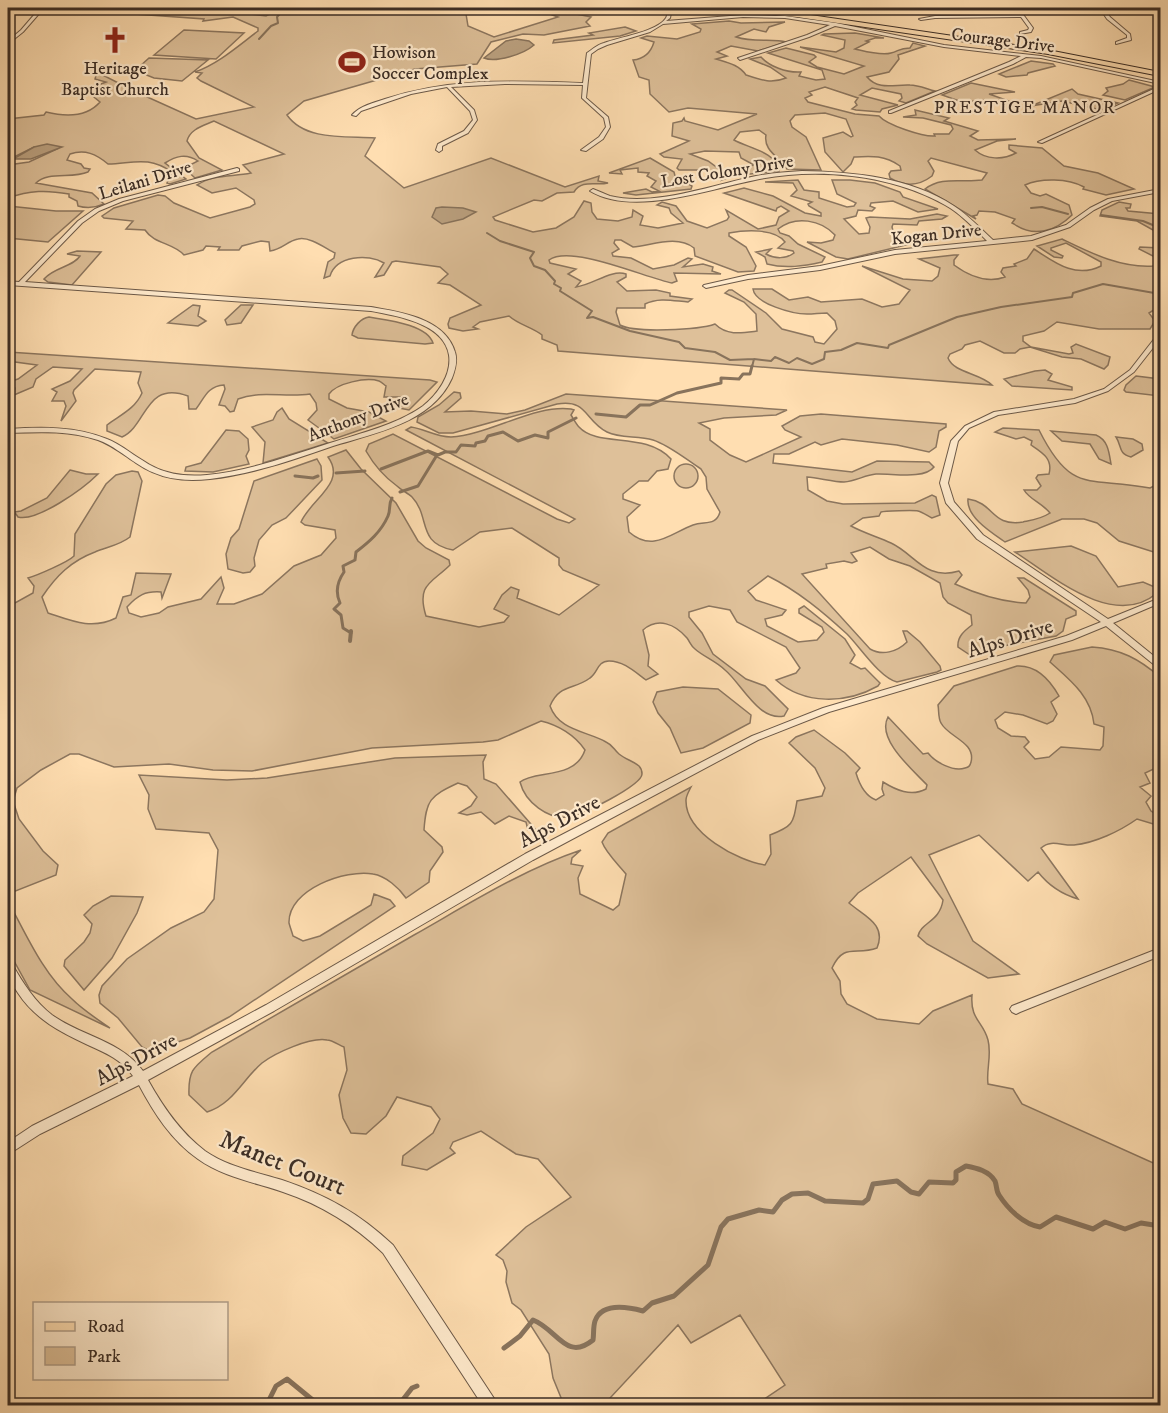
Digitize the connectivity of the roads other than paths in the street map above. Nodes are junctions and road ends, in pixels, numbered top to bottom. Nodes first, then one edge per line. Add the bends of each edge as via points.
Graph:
1 (14, 8) edge
2 (42, 8) edge
3 (670, 8) edge
4 (702, 8) edge
5 (762, 8) edge
6 (1019, 8) edge
7 (1109, 8) edge
8 (8, 14) edge
9 (1022, 16) junction
10 (668, 18) junction
11 (921, 19) dead end
12 (685, 22) junction
13 (663, 23) junction
14 (836, 24) junction
15 (1021, 33) dead end
16 (8, 43) edge
17 (1118, 43) dead end
18 (1026, 55) junction
19 (740, 59) dead end
20 (1161, 72) edge
21 (1161, 82) edge
22 (584, 84) junction
23 (448, 86) junction
24 (1161, 88) edge
25 (891, 112) dead end
26 (354, 115) dead end
27 (1040, 142) dead end
28 (439, 150) dead end
29 (584, 150) dead end
30 (237, 170) dead end
31 (593, 191) dead end
32 (1161, 191) edge
33 (992, 243) junction
34 (8, 283) edge
35 (20, 284) junction
36 (706, 286) dead end
37 (1161, 335) edge
38 (8, 431) edge
39 (1161, 600) edge
40 (1108, 623) junction
41 (1161, 665) edge
42 (1161, 952) edge
43 (8, 967) edge
44 (1016, 1009) dead end
45 (141, 1078) junction
46 (8, 1148) edge
47 (492, 1406) edge

1 - 8 main road
2 - 16 street
3 - 10 street
4 - 20 main road via 797,15
5 - 20 main road via 1049,48
6 - 9 street
7 - 17 street via 1105,13 1108,18 1129,35 1129,39
9 - 11 street
9 - 15 street via 1031,29
10 - 12 street
10 - 13 street
12 - 13 street, Courage Drive
12 - 14 street, Courage Drive via 757,15
13 - 22 street via 644,34 592,51
14 - 18 street, Courage Drive via 944,46
14 - 19 street
18 - 21 street, Courage Drive
18 - 25 street
22 - 23 street
22 - 29 street via 586,101 608,123 604,135
23 - 26 street via 402,96
23 - 28 street via 472,111 475,120 466,132 440,145
24 - 27 street
30 - 35 street, Leilani Drive via 97,210 80,222
31 - 33 street, Lost Colony Drive via 612,197 660,198 784,174 864,177 906,186 939,199
32 - 33 street, Kogan Drive via 1110,200 1046,235
33 - 36 street, Kogan Drive via 878,255 829,267
34 - 35 street, Anthony Drive
35 - 38 street, Anthony Drive via 392,313 436,331 451,350 452,368 433,400 405,418 270,465 209,477 160,473 121,447 90,435 51,430
37 - 40 street via 1132,371 1106,390 1083,399 996,413 965,428 955,441 945,475 950,504 980,537
39 - 40 street, Alps Drive
40 - 41 street
40 - 45 street, Alps Drive via 1016,656 826,710 755,738 529,856 311,985
42 - 44 street
43 - 45 street, Manet Court via 21,992 36,1009 67,1031 122,1057
45 - 46 street, Alps Drive
45 - 47 street, Manet Court via 168,1123 210,1161 321,1199 368,1229 388,1249

